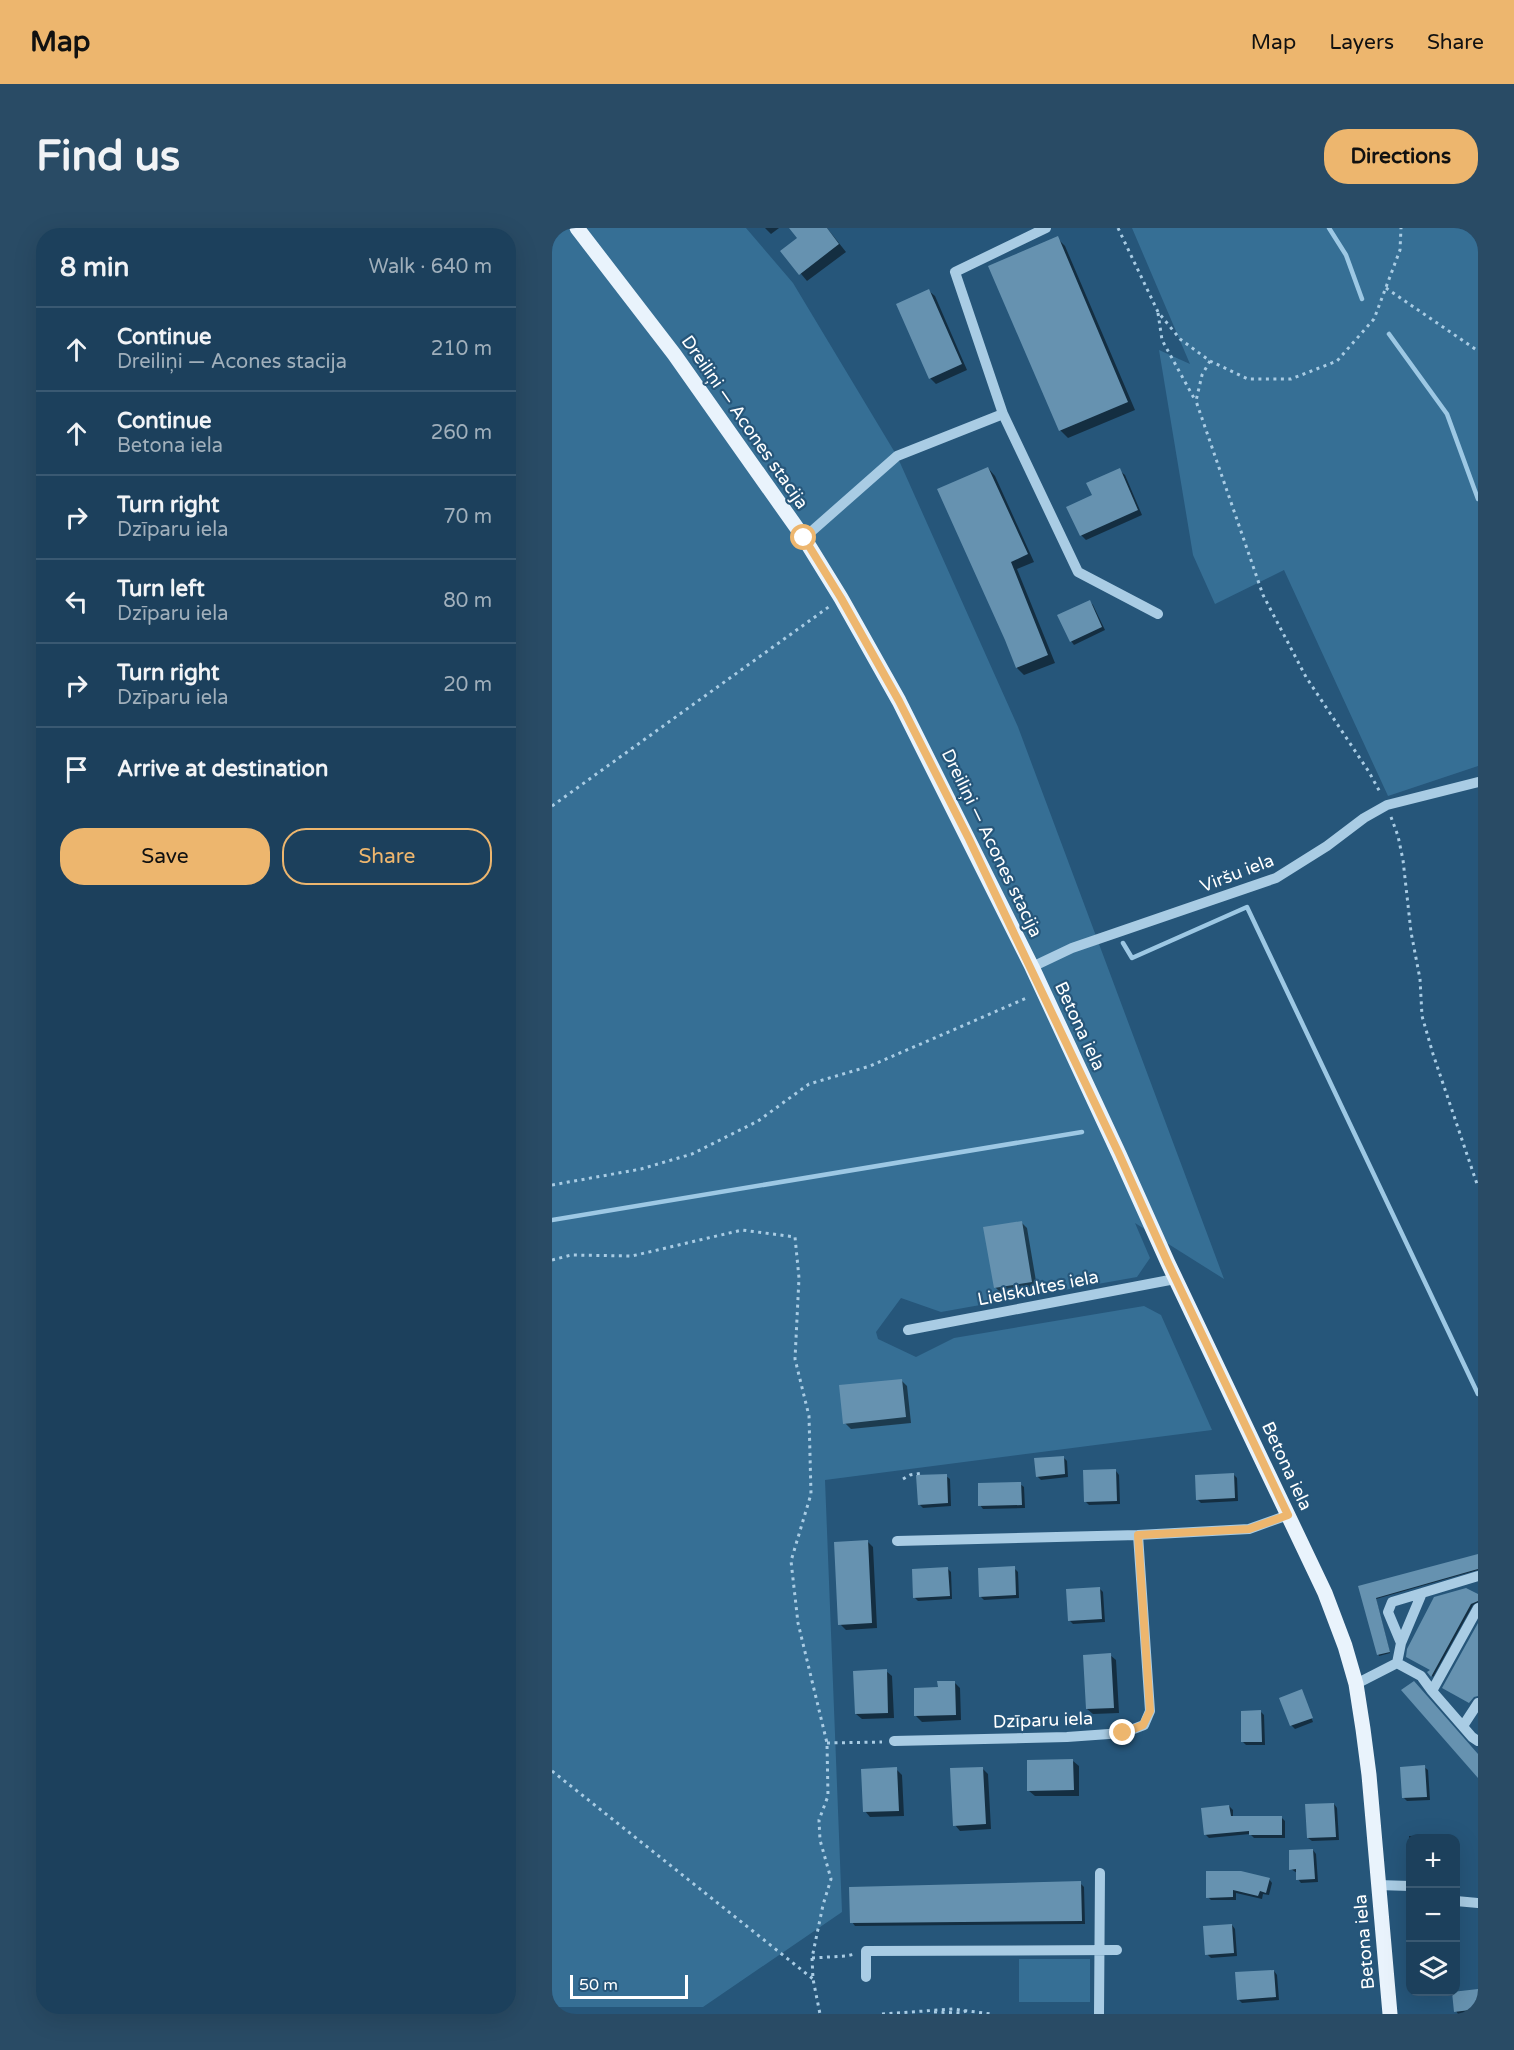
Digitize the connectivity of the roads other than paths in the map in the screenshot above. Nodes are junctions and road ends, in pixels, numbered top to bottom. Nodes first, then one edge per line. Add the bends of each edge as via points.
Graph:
1 (577, 228) edge
2 (1046, 228) edge
3 (1003, 414) junction
4 (804, 538) junction
5 (1158, 614) dead end
6 (1478, 782) edge
7 (1032, 968) junction
8 (1175, 1279) junction
9 (908, 1330) dead end
10 (1288, 1515) junction
11 (1138, 1535) junction
12 (897, 1541) dead end
13 (1478, 1576) edge
14 (1422, 1593) junction
15 (1478, 1608) edge
16 (1401, 1644) junction
17 (1397, 1663) junction
18 (1356, 1684) junction
19 (1432, 1691) junction
20 (1478, 1703) edge
21 (1463, 1726) junction
22 (894, 1741) road end
23 (1478, 1741) edge
24 (1100, 1873) dead end
25 (1378, 1885) junction
26 (1406, 1886) edge
27 (1460, 1901) edge
28 (1478, 1903) edge
29 (1100, 1950) junction
30 (1117, 1950) dead end
31 (866, 1977) dead end
32 (1099, 2014) edge
33 (1390, 2014) edge

1 - 4 main road, Dreiliņi — Acones stacija via 674,354
2 - 3 street via 955,272
3 - 4 street via 897,456
3 - 5 street via 1078,572
4 - 7 main road, Dreiliņi — Acones stacija via 899,701
6 - 7 street, Viršu iela via 1387,806 1276,878 1072,948
7 - 8 main road, Betona iela
8 - 9 street, Lielskultes iela
8 - 10 main road, Betona iela
10 - 11 street via 1249,1529
10 - 18 main road, Betona iela via 1325,1593
11 - 12 street
11 - 22 street, Dzīparu iela via 1150,1711 1143,1725 1112,1734
13 - 14 street
14 - 16 street
14 - 16 street via 1392,1602 1388,1612
15 - 19 street
16 - 17 street
17 - 18 street
17 - 19 street via 1421,1676
18 - 25 main road, Betona iela via 1369,1775
19 - 21 street
20 - 21 street
21 - 23 street
24 - 29 street
25 - 26 street
25 - 33 main road, Betona iela
27 - 28 street
29 - 30 street
29 - 31 street via 866,1951
29 - 32 street

